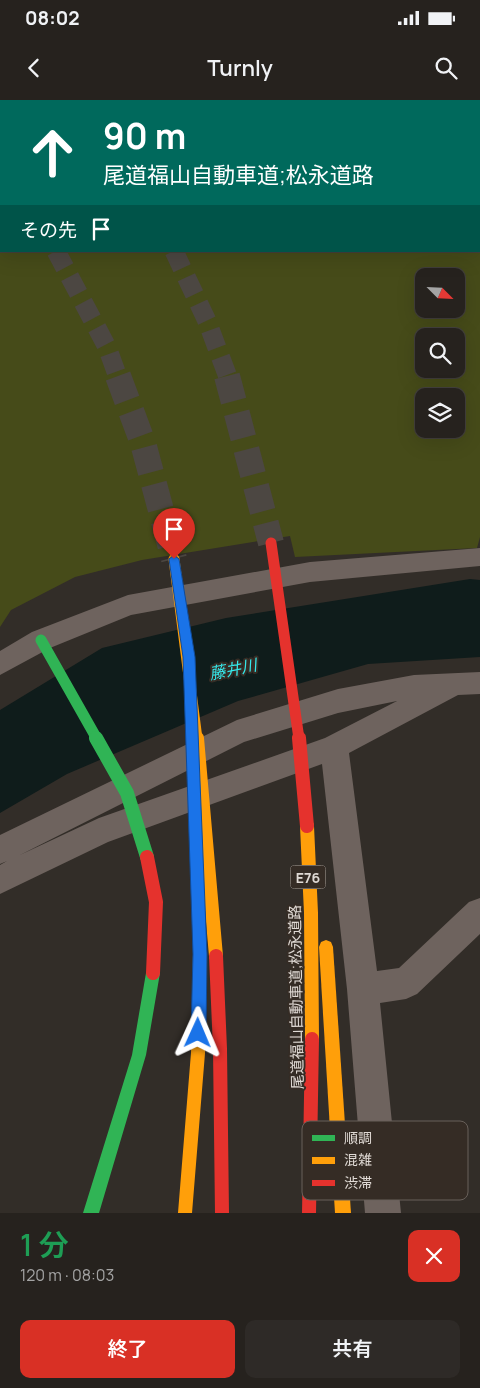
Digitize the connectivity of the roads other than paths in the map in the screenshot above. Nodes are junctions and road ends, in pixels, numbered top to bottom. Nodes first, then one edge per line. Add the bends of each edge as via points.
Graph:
1 (271, 543) tunnel mouth
2 (480, 557) edge
3 (174, 559) tunnel mouth
4 (41, 640) junction
5 (189, 657) junction
6 (0, 664) edge
7 (480, 682) edge
8 (451, 686) junction
9 (334, 747) junction
10 (306, 812) junction
11 (0, 850) edge
12 (197, 874) dead end
13 (0, 880) edge
14 (480, 913) edge
15 (200, 944) dead end
16 (363, 990) junction
17 (312, 1121) edge
18 (337, 1121) edge
19 (375, 1121) edge
20 (309, 1200) edge
21 (342, 1200) edge
22 (383, 1200) edge
23 (91, 1213) edge
24 (185, 1213) edge
25 (222, 1213) edge
26 (309, 1213) edge
27 (343, 1213) edge
28 (384, 1213) edge

1 - 10 main road, 尾道福山自動車道;松永道路 / E76, bridge via 292,672
2 - 4 street via 310,572 128,604
3 - 5 main road, bridge
4 - 6 street
4 - 23 main road, bridge via 127,794 141,834 156,902 154,973 139,1055
5 - 12 main road, bridge
5 - 25 main road, bridge via 208,819 219,993
7 - 8 street
8 - 9 street
8 - 11 street via 414,686 338,701 237,732
9 - 13 street via 99,832
9 - 16 street
10 - 17 main road, 尾道福山自動車道;松永道路 / E76, bridge via 314,1068
10 - 18 main road, bridge via 324,931
14 - 16 street via 406,983
15 - 24 main road, bridge via 198,1053
16 - 19 street
20 - 26 main road, 尾道福山自動車道;松永道路 / E76, bridge
21 - 27 main road, bridge
22 - 28 street

